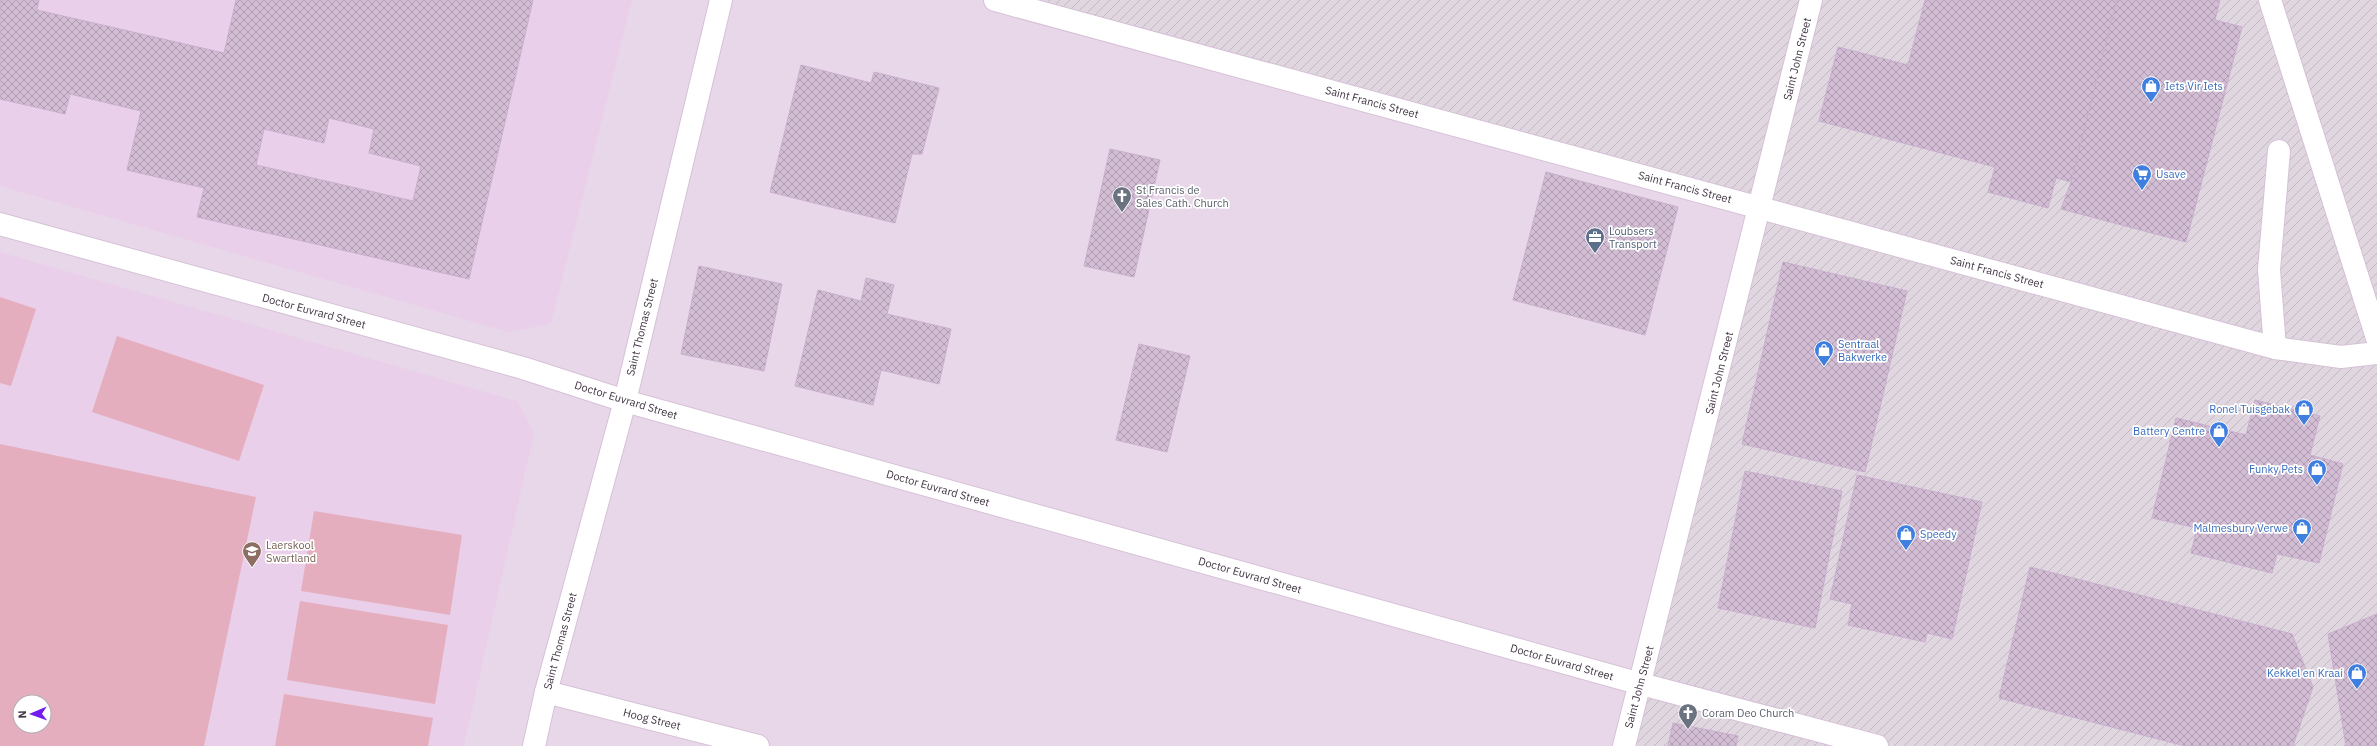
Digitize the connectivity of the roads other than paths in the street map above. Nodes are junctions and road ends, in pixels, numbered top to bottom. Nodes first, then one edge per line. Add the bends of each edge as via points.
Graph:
1 (721, 0) edge
2 (995, 0) edge
3 (1812, 0) edge
4 (2270, 0) edge
5 (2279, 151) dead end
6 (1760, 208) junction
7 (0, 224) edge
8 (2377, 338) edge
9 (2275, 348) junction
10 (2377, 353) edge
11 (625, 401) junction
12 (1641, 684) junction
13 (546, 692) junction
14 (534, 746) edge
15 (758, 746) edge
16 (1624, 746) edge
17 (1877, 746) edge

1 - 11 street, Saint Thomas Street
2 - 6 street, Saint Francis Street
3 - 6 street, Saint John Street
4 - 8 street
5 - 9 street via 2269,270
6 - 9 street, Saint Francis Street
6 - 12 street, Saint John Street
7 - 11 street, Doctor Euvrard Street via 515,366
9 - 10 street, Saint Francis Street via 2341,357
11 - 12 street, Doctor Euvrard Street
11 - 13 street, Saint Thomas Street
12 - 16 street, Saint John Street
12 - 17 street, Doctor Euvrard Street
13 - 14 street, Saint Thomas Street
13 - 15 street, Hoog Street

